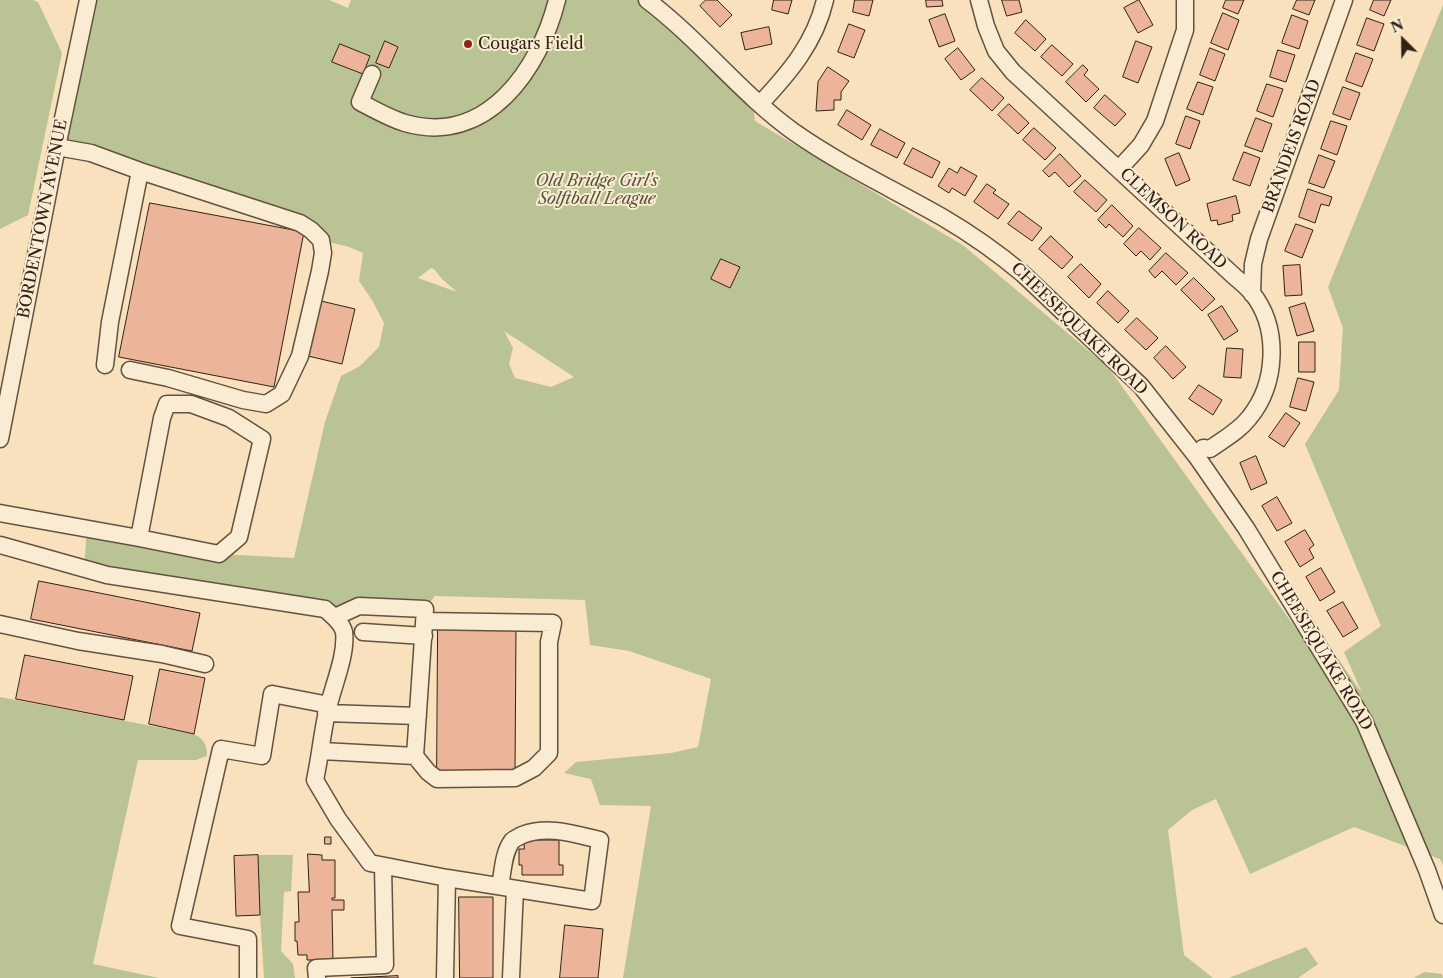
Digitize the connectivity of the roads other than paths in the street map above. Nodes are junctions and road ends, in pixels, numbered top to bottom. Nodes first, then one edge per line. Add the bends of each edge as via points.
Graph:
1 (88, 0) edge
2 (557, 0) edge
3 (647, 0) edge
4 (825, 0) edge
5 (979, 0) edge
6 (1185, 0) edge
7 (1344, 0) edge
8 (372, 74) dead end
9 (760, 104) junction
10 (57, 147) junction
11 (1119, 169) junction
12 (140, 171) junction
13 (1252, 294) junction
14 (105, 365) dead end
15 (130, 370) dead end
16 (3, 412) edge
17 (0, 439) edge
18 (1203, 448) dead end
19 (0, 513) edge
20 (139, 538) junction
21 (0, 545) edge
22 (335, 617) junction
23 (0, 624) edge
24 (424, 628) junction
25 (362, 632) dead end
26 (206, 664) dead end
27 (328, 709) junction
28 (418, 716) junction
29 (322, 751) junction
30 (415, 756) junction
31 (383, 866) junction
32 (447, 878) junction
33 (508, 887) junction
34 (1443, 915) edge
35 (248, 978) edge
36 (317, 978) edge
37 (444, 978) edge
38 (511, 978) edge

1 - 10 street, BORDENTOWN AVENUE
2 - 8 street via 546,35 527,71 497,104 466,122 419,125 383,114 360,102
3 - 9 street, CHEESEQUAKE ROAD
4 - 9 street via 818,25 796,63
5 - 11 street, CLEMSON ROAD via 996,50 1013,72
6 - 11 street via 1186,30 1156,121 1141,145
7 - 13 street, BRANDEIS ROAD via 1259,239 1253,264
9 - 34 street, CHEESEQUAKE ROAD via 796,133 854,169 942,216 988,246 1023,274 1151,398 1246,528 1364,721
10 - 12 street via 91,153
10 - 16 street, BORDENTOWN AVENUE
11 - 13 street, CLEMSON ROAD
12 - 14 street via 110,322
12 - 15 street via 300,223 321,240 323,253 300,356 282,394 266,404
13 - 18 street, CLEMSON ROAD via 1270,335 1272,364 1267,385 1244,424 1210,449
16 - 17 street, BORDENTOWN AVENUE
19 - 20 street
20 - 20 street via 218,554 238,538 262,438 229,418 190,404 167,404
21 - 22 street via 107,575 325,608
22 - 24 street via 359,606 425,609
22 - 27 street via 344,631 343,646
23 - 26 street
24 - 25 street
24 - 28 street
24 - 30 street via 553,623 549,642 549,753 534,768 515,778 437,779
27 - 28 street
27 - 29 street
27 - 35 street via 272,694 262,756 221,750 180,926 248,939
28 - 30 street
29 - 30 street
29 - 31 street via 315,780 370,863
31 - 32 street
31 - 36 street via 385,966 316,968
32 - 33 street
32 - 37 street
33 - 33 street via 592,901 600,840 544,830 514,839 507,850
33 - 38 street

